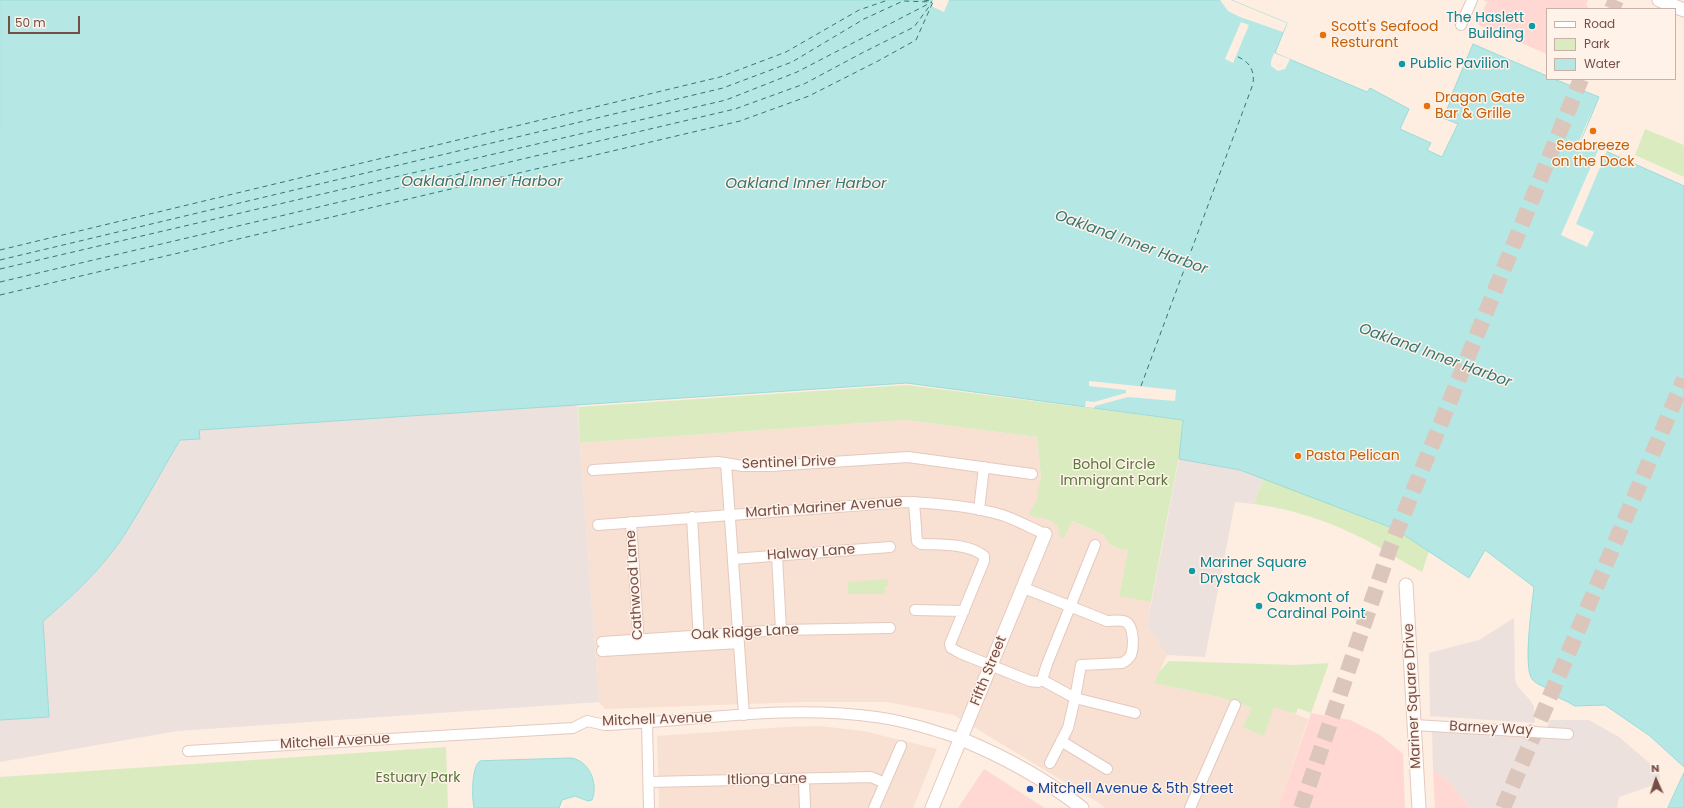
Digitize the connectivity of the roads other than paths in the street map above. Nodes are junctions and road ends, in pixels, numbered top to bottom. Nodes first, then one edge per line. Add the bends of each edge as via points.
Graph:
1 (1472, 0) edge
2 (1659, 0) edge
3 (1684, 10) edge
4 (1461, 25) dead end
5 (726, 463) junction
6 (984, 467) junction
7 (593, 470) dead end
8 (1032, 474) dead end
9 (914, 502) junction
10 (979, 510) junction
11 (729, 514) junction
12 (692, 517) junction
13 (631, 522) junction
14 (598, 525) dead end
15 (1046, 534) joint
16 (1096, 545) dead end
17 (890, 547) dead end
18 (777, 556) junction
19 (733, 559) junction
20 (1406, 585) dead end
21 (1024, 588) junction
22 (1070, 607) junction
23 (915, 610) dead end
24 (964, 611) junction
25 (890, 628) dead end
26 (781, 630) junction
27 (738, 638) junction
28 (699, 640) junction
29 (639, 644) junction
30 (602, 647) dead end
31 (992, 666) junction
32 (1042, 680) junction
33 (1075, 698) junction
34 (1235, 705) dead end
35 (1135, 713) dead end
36 (744, 715) junction
37 (647, 723) junction
38 (1414, 725) junction
39 (1568, 734) dead end
40 (961, 739) junction
41 (1061, 741) junction
42 (901, 746) dead end
43 (188, 751) dead end
44 (1050, 763) dead end
45 (1107, 769) dead end
46 (804, 779) junction
47 (649, 782) junction
48 (885, 783) junction
49 (649, 808) edge
50 (805, 808) edge
51 (874, 808) edge
52 (932, 808) edge
53 (1082, 808) edge
54 (1190, 808) edge
55 (1419, 808) edge

1 - 4 street
2 - 3 street
5 - 6 street, Sentinel Drive via 751,467 908,457
5 - 7 street, Sentinel Drive
5 - 11 street
6 - 8 street, Sentinel Drive
6 - 10 street
9 - 10 street, Martin Mariner Avenue
9 - 11 street, Martin Mariner Avenue
9 - 24 street via 917,542 976,550 984,556
10 - 15 street, Martin Mariner Avenue via 1004,516
11 - 12 street, Martin Mariner Avenue
11 - 19 street
12 - 13 street, Martin Mariner Avenue
12 - 28 street
13 - 14 street, Martin Mariner Avenue
13 - 29 street, Cathwood Lane
15 - 21 street, Fifth Street
16 - 22 street
17 - 18 street, Halway Lane
18 - 19 street, Halway Lane
18 - 26 street
19 - 27 street
20 - 38 street, Mariner Square Drive
21 - 22 street
21 - 31 street, Fifth Street
22 - 32 street
22 - 33 street via 1107,621 1125,621 1130,625 1132,634 1131,655 1128,660 1122,663 1081,665
23 - 24 street
24 - 31 street via 950,644 951,648
25 - 26 street, Oak Ridge Lane
26 - 27 street, Oak Ridge Lane
27 - 28 street, Oak Ridge Lane
27 - 36 street
28 - 29 street, Oak Ridge Lane
29 - 30 street, Oak Ridge Lane
31 - 32 street via 1030,681
31 - 40 street, Fifth Street
32 - 33 street
33 - 35 street
33 - 41 street via 1068,728
34 - 54 street
36 - 37 street, Mitchell Avenue
36 - 40 street, Mitchell Avenue via 859,714 911,724
37 - 43 street, Mitchell Avenue via 605,725 588,721 573,728
37 - 47 street
38 - 39 street, Barney Way
38 - 55 street, Mariner Square Drive
40 - 52 street, Fifth Street
40 - 53 street, Mitchell Avenue via 1018,765
41 - 44 street
41 - 45 street
42 - 48 street
46 - 47 street, Itliong Lane
46 - 48 street, Itliong Lane via 871,777
46 - 50 street
47 - 49 street
48 - 51 street

